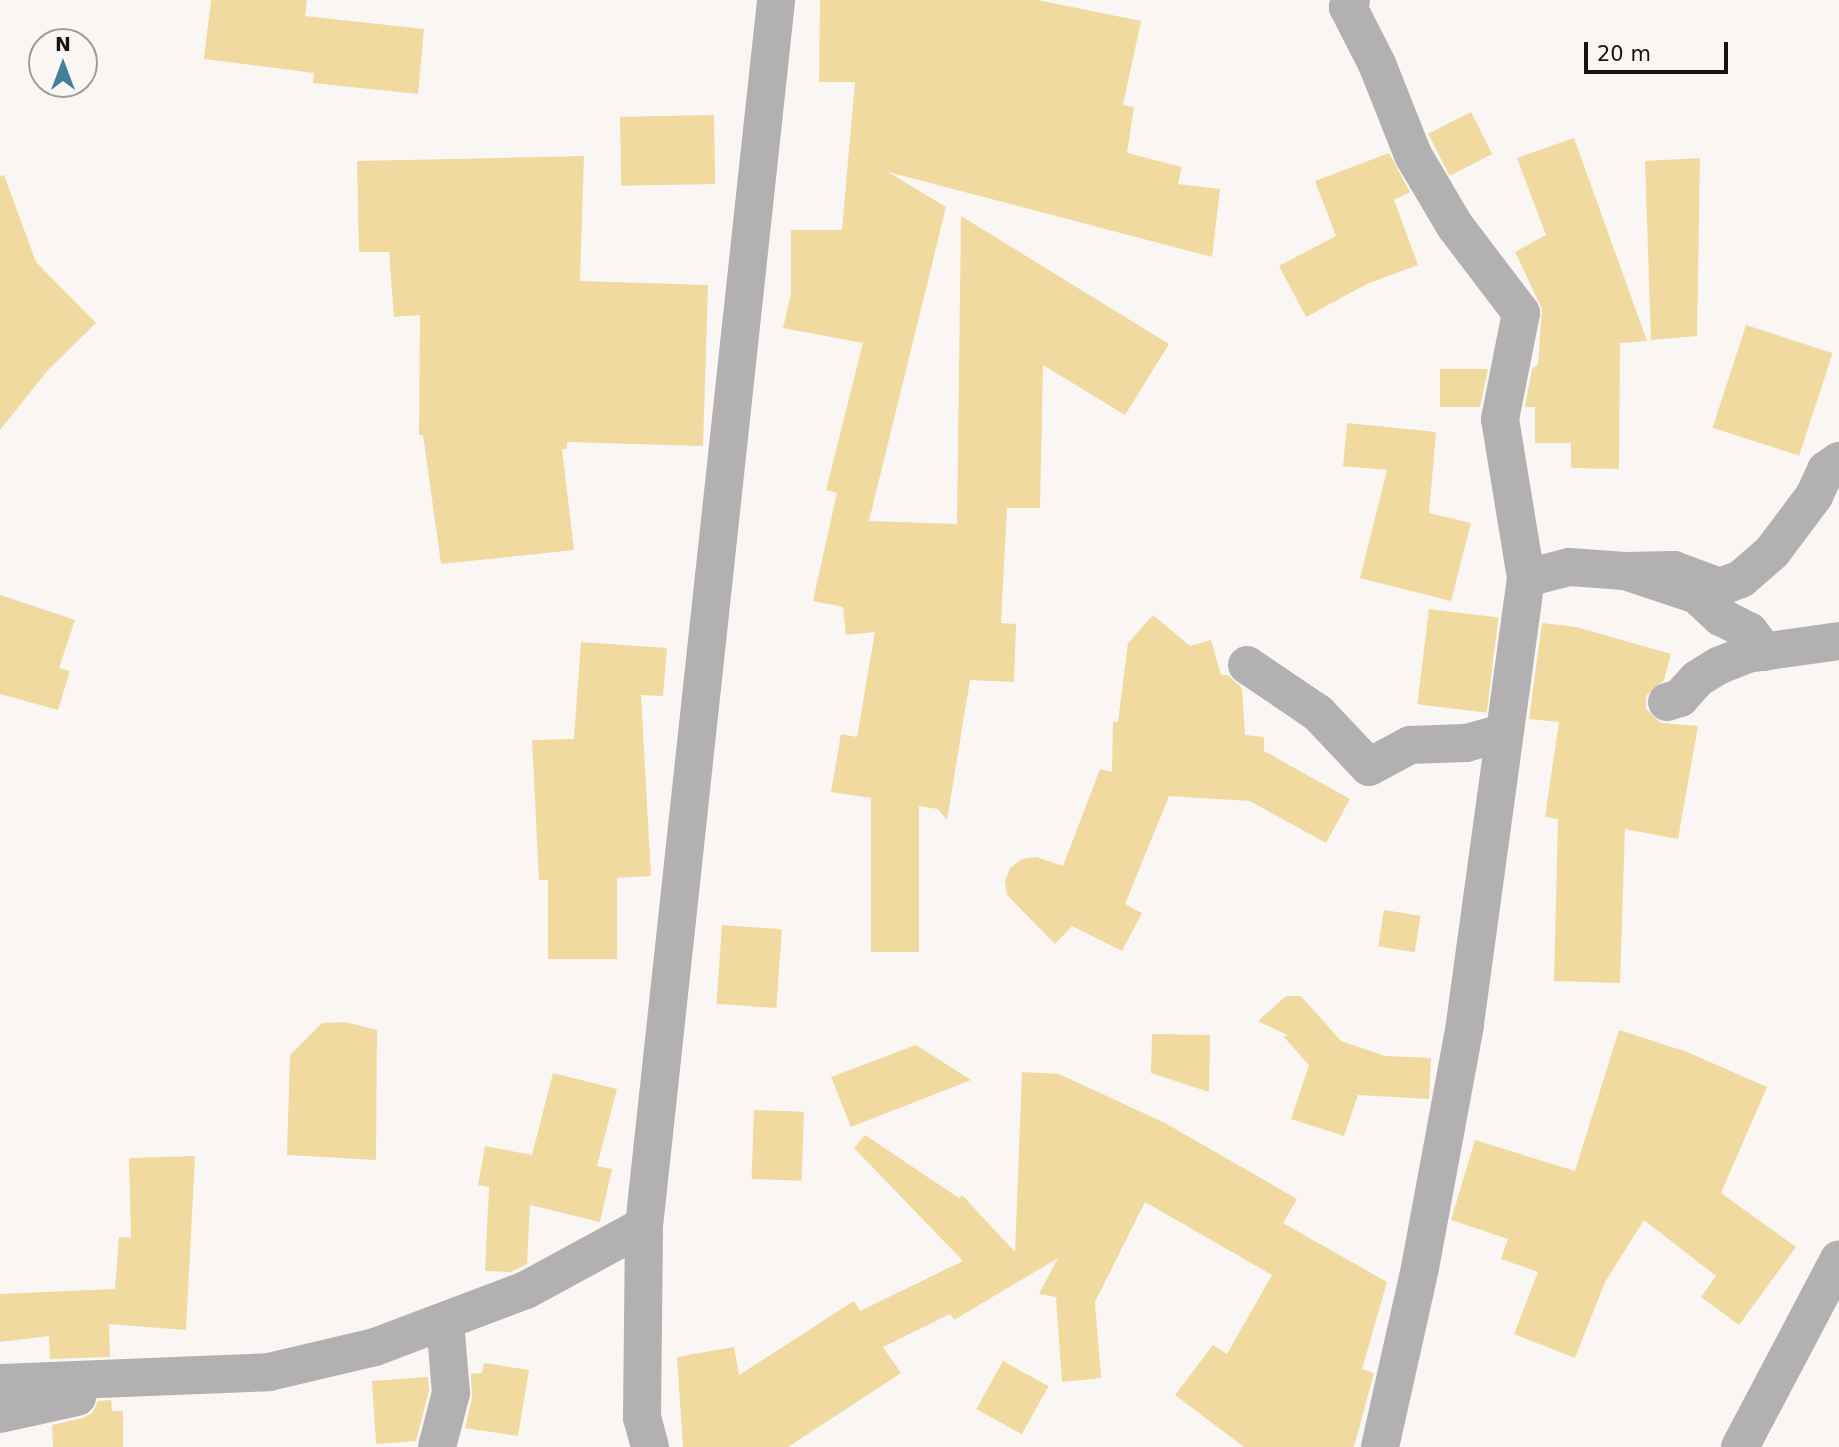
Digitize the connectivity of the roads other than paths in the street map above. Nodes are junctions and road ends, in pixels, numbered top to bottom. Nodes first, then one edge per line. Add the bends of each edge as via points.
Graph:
1 (776, 0) edge
2 (1351, 0) edge
3 (1839, 461) edge
4 (1625, 571) junction
5 (1526, 578) junction
6 (1839, 641) edge
7 (1764, 652) junction
8 (1247, 666) dead end
9 (1667, 702) dead end
10 (1503, 733) junction
11 (644, 1226) junction
12 (1839, 1259) edge
13 (445, 1322) junction
14 (163, 1378) junction
15 (0, 1383) edge
16 (0, 1414) edge
17 (437, 1447) edge
18 (650, 1447) edge
19 (1380, 1447) edge
20 (1740, 1447) edge

1 - 11 street
2 - 5 street via 1348,7 1377,64 1413,155 1455,226 1521,313 1500,419
3 - 4 street via 1826,470 1814,496 1772,552 1741,579 1720,587 1674,570
4 - 5 street via 1569,568
4 - 7 street via 1697,595 1721,617 1749,631
5 - 10 street
6 - 7 street
7 - 9 street via 1718,666 1697,679 1680,698
8 - 10 street via 1318,713 1369,767 1410,745 1466,743
10 - 19 street via 1465,1025 1420,1268
11 - 13 street via 526,1290
11 - 18 street via 642,1418
12 - 20 street
13 - 14 street via 375,1347 269,1373
13 - 17 street via 451,1393
14 - 15 street
14 - 16 street

